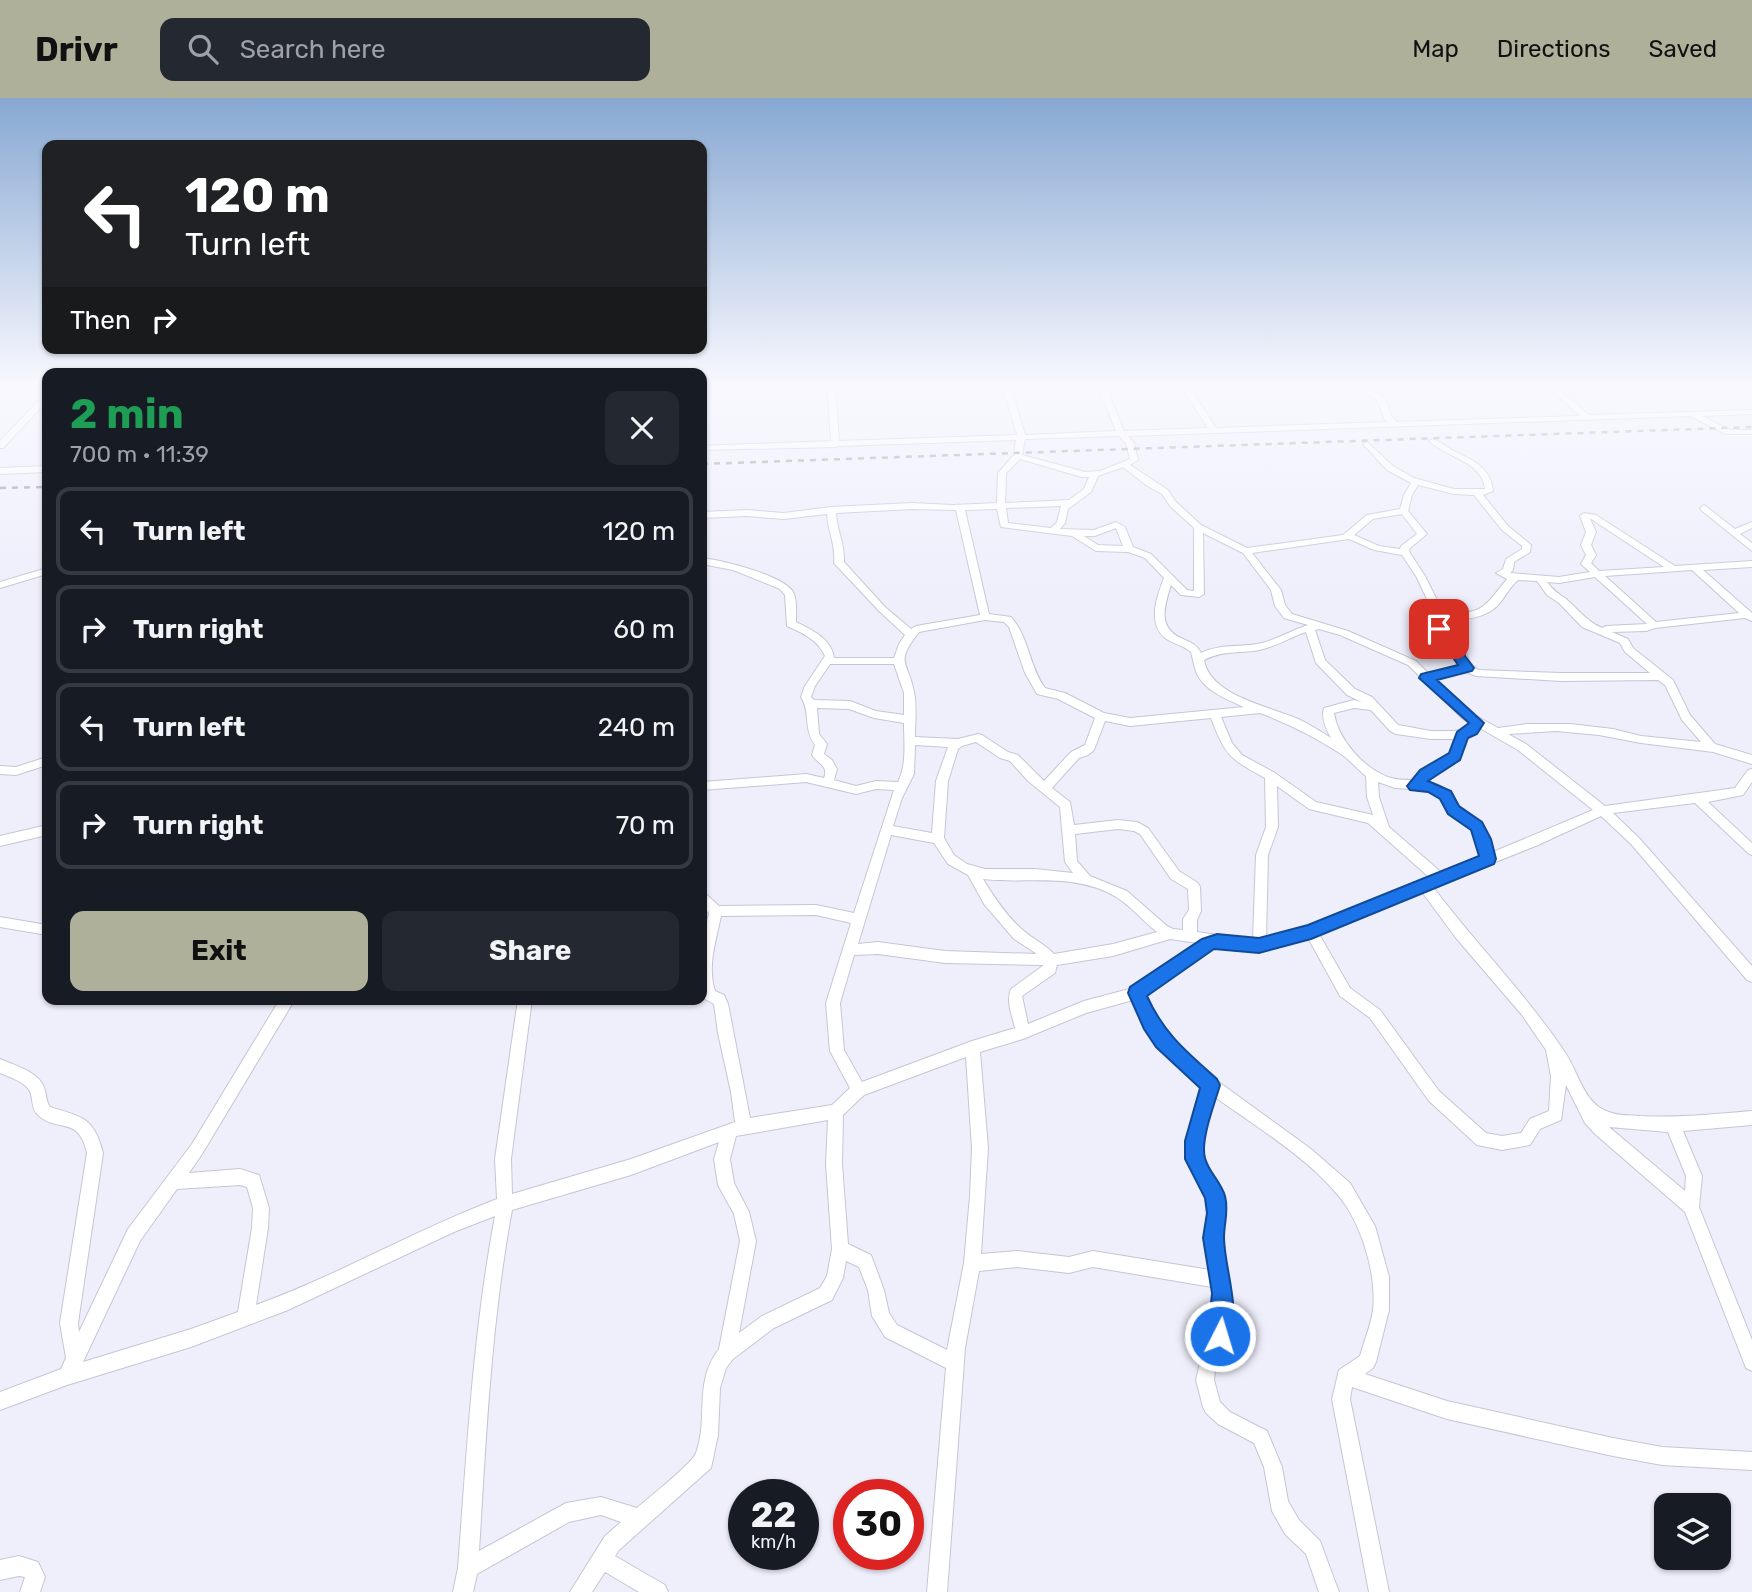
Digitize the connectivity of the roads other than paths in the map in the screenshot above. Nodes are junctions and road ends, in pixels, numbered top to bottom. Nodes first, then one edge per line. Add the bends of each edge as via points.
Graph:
1 (1019, 452) edge
2 (1133, 452) edge
3 (1375, 452) edge
4 (1452, 452) edge
5 (1018, 456) junction
6 (1124, 464) junction
7 (42, 470) edge
8 (0, 471) edge
9 (1094, 475) junction
10 (1414, 484) junction
11 (1476, 493) junction
12 (1070, 503) junction
13 (999, 504) junction
14 (960, 507) junction
15 (1704, 508) dead end
16 (831, 510) junction
17 (1404, 511) junction
18 (707, 515) edge
19 (1752, 525) edge
20 (1198, 527) junction
21 (1054, 531) junction
22 (1073, 533) junction
23 (1734, 533) junction
24 (1349, 536) junction
25 (1752, 548) edge
26 (1129, 549) junction
27 (1246, 551) junction
28 (1405, 553) junction
29 (707, 562) edge
30 (1752, 564) edge
31 (1694, 567) junction
32 (1674, 569) junction
33 (42, 572) edge
34 (1594, 574) junction
35 (1514, 578) junction
36 (1540, 578) junction
37 (1168, 579) junction
38 (0, 585) edge
39 (1439, 615) junction
40 (985, 617) junction
41 (1750, 617) edge
42 (1322, 625) junction
43 (1654, 625) junction
44 (1593, 628) junction
45 (1310, 629) junction
46 (911, 634) junction
47 (1199, 658) junction
48 (826, 661) junction
49 (898, 661) junction
50 (1467, 668) junction
51 (1660, 676) junction
52 (1426, 678) junction
53 (811, 704) junction
54 (1373, 707) junction
55 (1264, 709) junction
56 (1215, 715) junction
57 (1101, 716) junction
58 (908, 720) junction
59 (1477, 723) junction
60 (1499, 732) junction
61 (1462, 735) junction
62 (909, 741) junction
63 (958, 743) junction
64 (1713, 748) junction
65 (1349, 752) junction
66 (1752, 760) edge
67 (42, 763) edge
68 (0, 769) edge
69 (1371, 773) junction
70 (1752, 773) edge
71 (1271, 776) junction
72 (828, 781) junction
73 (707, 786) edge
74 (887, 786) junction
75 (901, 786) junction
76 (1415, 786) junction
77 (1045, 788) junction
78 (896, 798) junction
79 (1699, 800) junction
80 (1603, 811) junction
81 (1383, 826) junction
82 (886, 829) junction
83 (1067, 830) junction
84 (42, 831) edge
85 (938, 839) junction
86 (0, 841) edge
87 (1752, 849) edge
88 (1488, 859) junction
89 (973, 873) junction
90 (1440, 879) junction
91 (1086, 880) junction
92 (1425, 886) junction
93 (707, 903) edge
94 (716, 911) junction
95 (859, 920) junction
96 (0, 922) edge
97 (42, 929) edge
98 (1311, 932) junction
99 (1170, 934) junction
100 (1190, 938) junction
101 (1217, 941) junction
102 (1259, 946) junction
103 (707, 948) edge
104 (849, 950) junction
105 (1051, 960) junction
106 (1752, 976) edge
107 (707, 989) edge
108 (1137, 993) junction
109 (284, 1005) edge
110 (524, 1005) edge
111 (1023, 1033) junction
112 (972, 1048) junction
113 (1553, 1051) junction
114 (0, 1066) edge
115 (1211, 1085) junction
116 (859, 1090) junction
117 (1582, 1102) junction
118 (836, 1112) junction
119 (1752, 1118) edge
120 (1673, 1125) junction
121 (736, 1129) junction
122 (172, 1182) junction
123 (505, 1204) junction
124 (1691, 1207) junction
125 (840, 1249) junction
126 (972, 1263) junction
127 (1219, 1280) junction
128 (246, 1317) junction
129 (727, 1353) junction
130 (74, 1357) junction
131 (1752, 1362) edge
132 (955, 1363) junction
133 (67, 1376) junction
134 (1345, 1376) junction
135 (0, 1401) edge
136 (1752, 1461) edge
137 (638, 1518) junction
138 (602, 1559) junction
139 (468, 1568) junction
140 (0, 1570) edge
141 (30, 1592) edge
142 (463, 1592) edge
143 (580, 1592) edge
144 (658, 1592) edge
145 (937, 1592) edge
146 (1329, 1592) edge
147 (1379, 1592) edge

1 - 5 street
2 - 6 street via 1134,460
3 - 10 street
4 - 11 street via 1485,475 1489,491
5 - 9 street
5 - 13 street via 1002,473
6 - 9 street
6 - 20 street via 1165,492
7 - 8 street
9 - 12 street via 1090,487
10 - 11 street
10 - 17 street
11 - 35 street via 1527,545 1501,573
12 - 13 street
12 - 21 street
13 - 14 street
13 - 21 street via 1007,527
14 - 16 street
14 - 40 street
15 - 23 street
16 - 18 street via 784,516
16 - 46 street via 839,564
17 - 24 street via 1370,517
17 - 28 street via 1422,534 1404,548
19 - 23 street
20 - 27 street
20 - 37 street via 1199,594 1184,593
21 - 22 street
22 - 26 street via 1096,548
22 - 26 street via 1119,526
23 - 25 street
24 - 27 street
24 - 28 street
26 - 37 street via 1148,556
27 - 42 street via 1276,590 1283,611
28 - 39 street via 1421,574
29 - 48 street via 748,570 784,586 790,595 791,624 823,642 830,656
30 - 31 street
31 - 32 street
31 - 41 street
32 - 34 street
32 - 34 street via 1593,517 1584,516 1591,532 1586,545 1591,555 1586,564
33 - 38 street
34 - 36 street
34 - 43 street
35 - 36 street
35 - 39 street via 1484,610 1465,617
36 - 44 street via 1550,593
37 - 47 street via 1160,624 1174,639 1193,647
39 - 50 street via 1437,625 1460,646 1459,656
40 - 46 street via 922,626
40 - 57 street via 1012,623 1041,691
41 - 43 street
42 - 45 street
42 - 52 street via 1389,651 1412,663
43 - 44 street
44 - 51 street via 1624,641
45 - 47 street via 1259,647 1215,650
45 - 54 street via 1320,661
46 - 49 street
47 - 55 street via 1206,680
48 - 49 street
48 - 53 street via 807,694
49 - 58 street via 909,693
50 - 51 street via 1483,675
50 - 52 street
51 - 64 street via 1669,683 1686,718
52 - 59 street
53 - 58 street via 850,705
53 - 72 street via 814,735 821,744 818,755 831,768
54 - 61 street via 1400,732
54 - 65 street via 1354,704 1328,711 1336,737
55 - 56 street
55 - 65 street
56 - 57 street via 1152,722
56 - 71 street via 1232,752
57 - 77 street via 1090,747 1075,755
58 - 62 street
59 - 60 street
59 - 61 street
60 - 64 street via 1536,727 1576,729
60 - 80 street
61 - 76 street via 1458,753
62 - 63 street
62 - 75 street via 908,774
63 - 77 street via 984,740 1014,758
63 - 85 street via 942,780
64 - 66 street
65 - 69 street
67 - 68 street via 16,771
69 - 76 street via 1387,782
69 - 81 street
70 - 79 street via 1739,792
71 - 81 street via 1312,806 1372,819
71 - 102 street via 1272,827 1263,848
72 - 73 street
72 - 74 street via 856,790
74 - 75 street
74 - 78 street
75 - 78 street
76 - 88 street via 1431,786 1446,795 1454,810 1476,826
77 - 83 street via 1066,805
78 - 82 street
79 - 80 street
79 - 87 street
80 - 88 street via 1535,844
80 - 106 street via 1635,841
81 - 90 street
82 - 85 street
82 - 95 street
83 - 91 street via 1073,867
83 - 100 street via 1119,823 1140,827 1175,875 1194,887
84 - 86 street
85 - 89 street via 953,862
88 - 90 street
89 - 91 street
89 - 105 street via 1019,935
90 - 92 street
91 - 99 street via 1116,890
92 - 98 street
92 - 113 street via 1527,1011
93 - 94 street
94 - 95 street via 816,910
94 - 103 street
95 - 104 street
96 - 97 street
98 - 102 street
98 - 113 street via 1345,992 1375,1014 1434,1096 1482,1140 1525,1140 1535,1124 1556,1115 1561,1090
99 - 100 street
99 - 105 street via 1114,950
100 - 101 street
101 - 102 street
101 - 108 street
104 - 105 street
104 - 116 street via 833,1003 837,1051
105 - 111 street via 1050,968 1016,993
107 - 121 street via 719,999 740,1084
108 - 111 street via 1084,1007
108 - 115 street via 1162,1041
109 - 122 street
110 - 123 street via 503,1159
111 - 112 street
112 - 116 street
112 - 126 street via 980,1148
113 - 117 street via 1568,1070
114 - 130 street via 37,1088 45,1112 78,1123 91,1136 95,1153 69,1323
115 - 127 street via 1195,1141 1195,1159 1218,1213 1214,1238
115 - 134 street via 1306,1154 1344,1189 1369,1232 1381,1277 1381,1310 1367,1362
116 - 118 street
117 - 120 street via 1604,1119
117 - 124 street via 1616,1146
118 - 121 street
118 - 125 street via 834,1164
119 - 120 street
120 - 124 street via 1694,1176
121 - 123 street via 631,1167
121 - 129 street via 722,1159 726,1185 741,1212 748,1241
122 - 128 street via 240,1177 253,1181 261,1208 260,1228
122 - 130 street via 134,1235
123 - 128 street
123 - 139 street via 481,1370
124 - 131 street
125 - 129 street via 835,1278 826,1294 768,1322
125 - 132 street via 865,1261 881,1316 891,1331
126 - 127 street via 1017,1259 1069,1265 1093,1259
126 - 132 street
127 - 146 street via 1223,1307 1219,1348 1206,1369 1207,1394 1224,1418 1261,1437 1273,1467 1279,1504 1292,1527 1313,1548
128 - 133 street
129 - 137 street via 711,1388 704,1461
130 - 133 street
132 - 145 street
133 - 135 street
134 - 136 street via 1447,1410 1613,1447 1662,1456
134 - 147 street via 1341,1399
137 - 138 street
137 - 139 street via 601,1506 566,1513
138 - 143 street
138 - 144 street
139 - 142 street
140 - 141 street via 31,1569 35,1577

